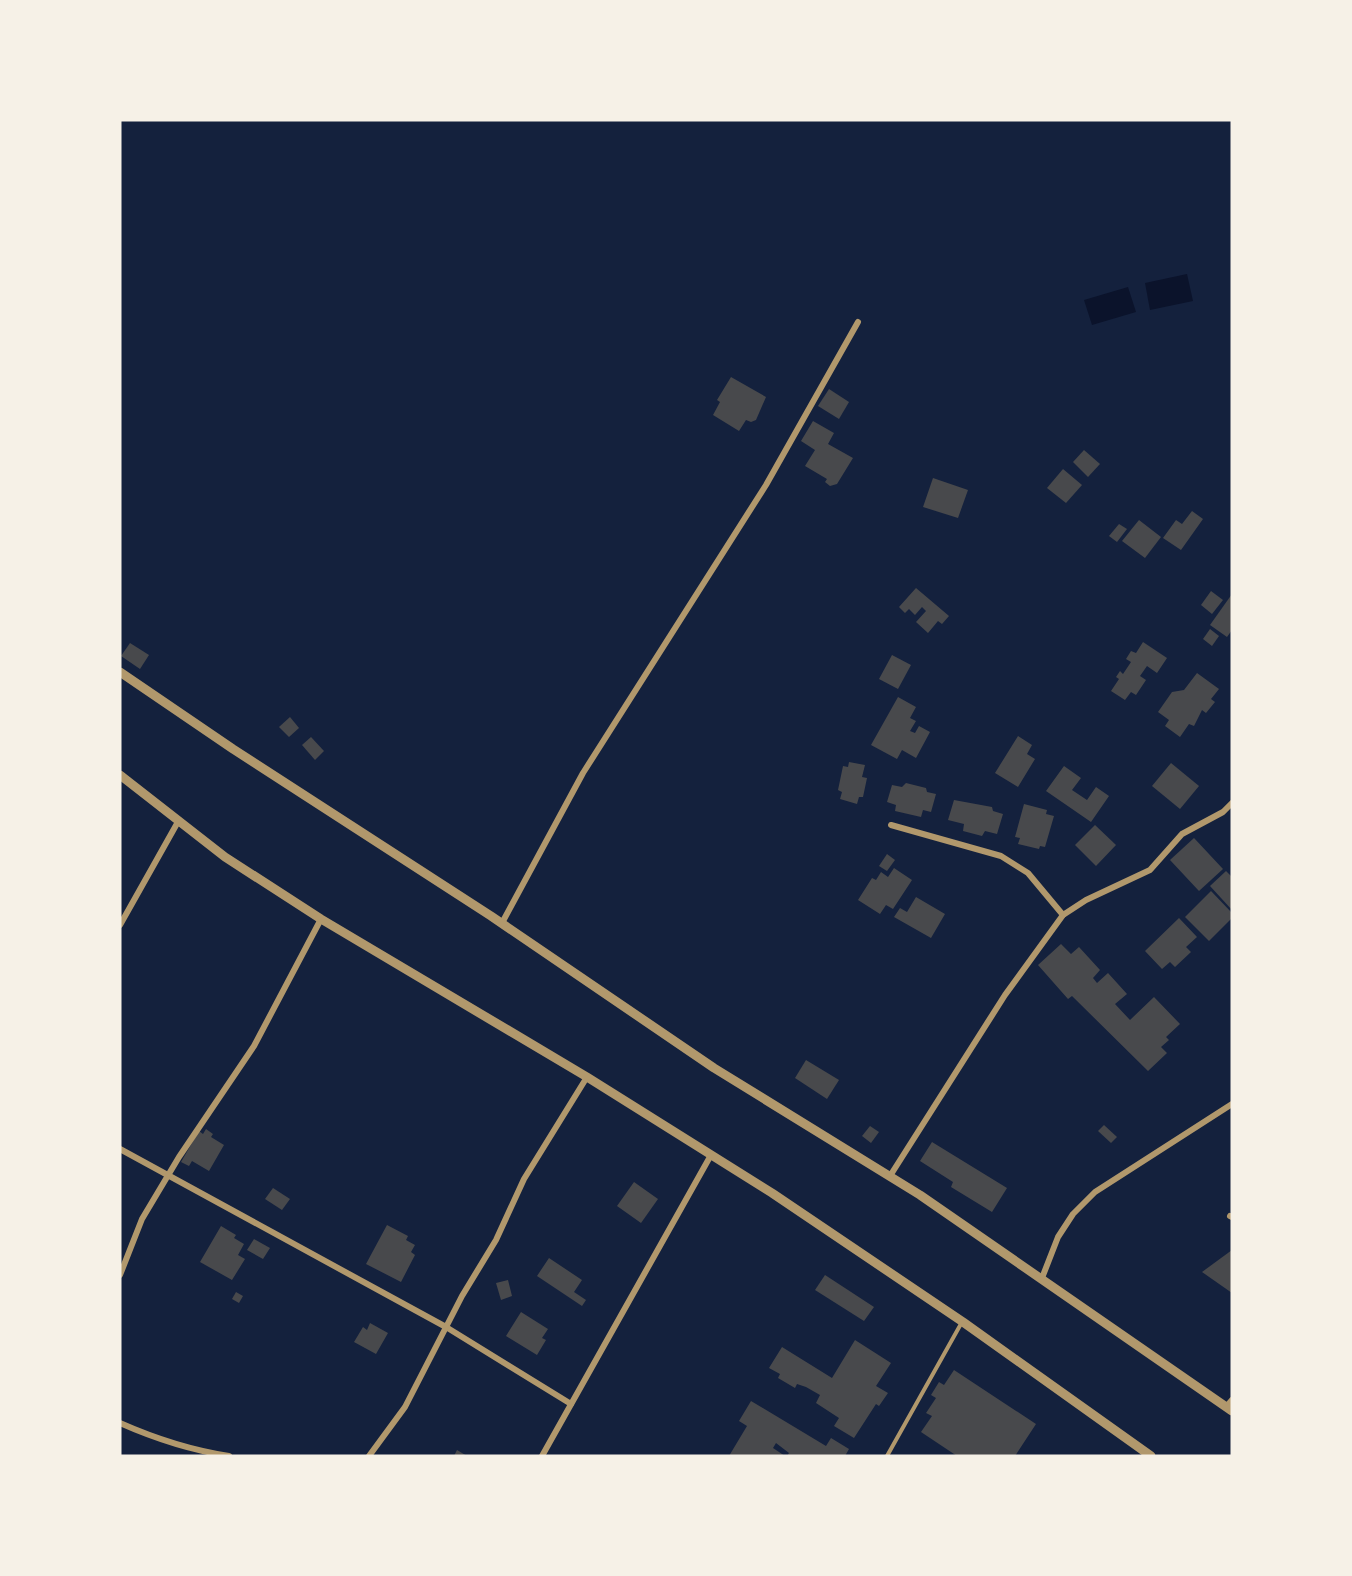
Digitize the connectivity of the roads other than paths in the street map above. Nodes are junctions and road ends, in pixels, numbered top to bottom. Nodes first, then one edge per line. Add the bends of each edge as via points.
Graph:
1 (858, 322) dead end
2 (120, 672) edge
3 (120, 775) edge
4 (1232, 803) edge
5 (179, 820) junction
6 (891, 825) dead end
7 (1063, 915) junction
8 (321, 919) junction
9 (502, 923) junction
10 (120, 925) edge
11 (587, 1077) junction
12 (1232, 1104) edge
13 (120, 1149) edge
14 (711, 1155) junction
15 (169, 1174) junction
16 (890, 1176) junction
17 (120, 1275) edge
18 (1042, 1278) junction
19 (963, 1322) junction
20 (446, 1327) junction
21 (571, 1404) junction
22 (1230, 1406) edge
23 (120, 1423) edge
24 (229, 1456) edge
25 (369, 1456) edge
26 (542, 1456) edge
27 (887, 1456) edge
28 (1151, 1456) edge

1 - 9 street via 766,485 583,773
2 - 9 street
3 - 5 street
4 - 7 street via 1182,834 1150,870
5 - 8 street via 225,857
5 - 10 street
6 - 7 street via 1001,856 1028,873
7 - 16 street via 1005,995
8 - 11 street
8 - 15 street via 254,1046
9 - 16 street via 714,1068
11 - 14 street
11 - 20 street via 524,1179 496,1240
12 - 18 street via 1095,1192 1073,1214 1058,1237
13 - 15 street
14 - 19 street
14 - 21 street
15 - 17 street via 141,1218
15 - 20 street
16 - 18 street
18 - 22 street
19 - 27 lane
19 - 28 street
20 - 21 street
20 - 25 street via 405,1407
21 - 26 street
23 - 24 street via 156,1439

